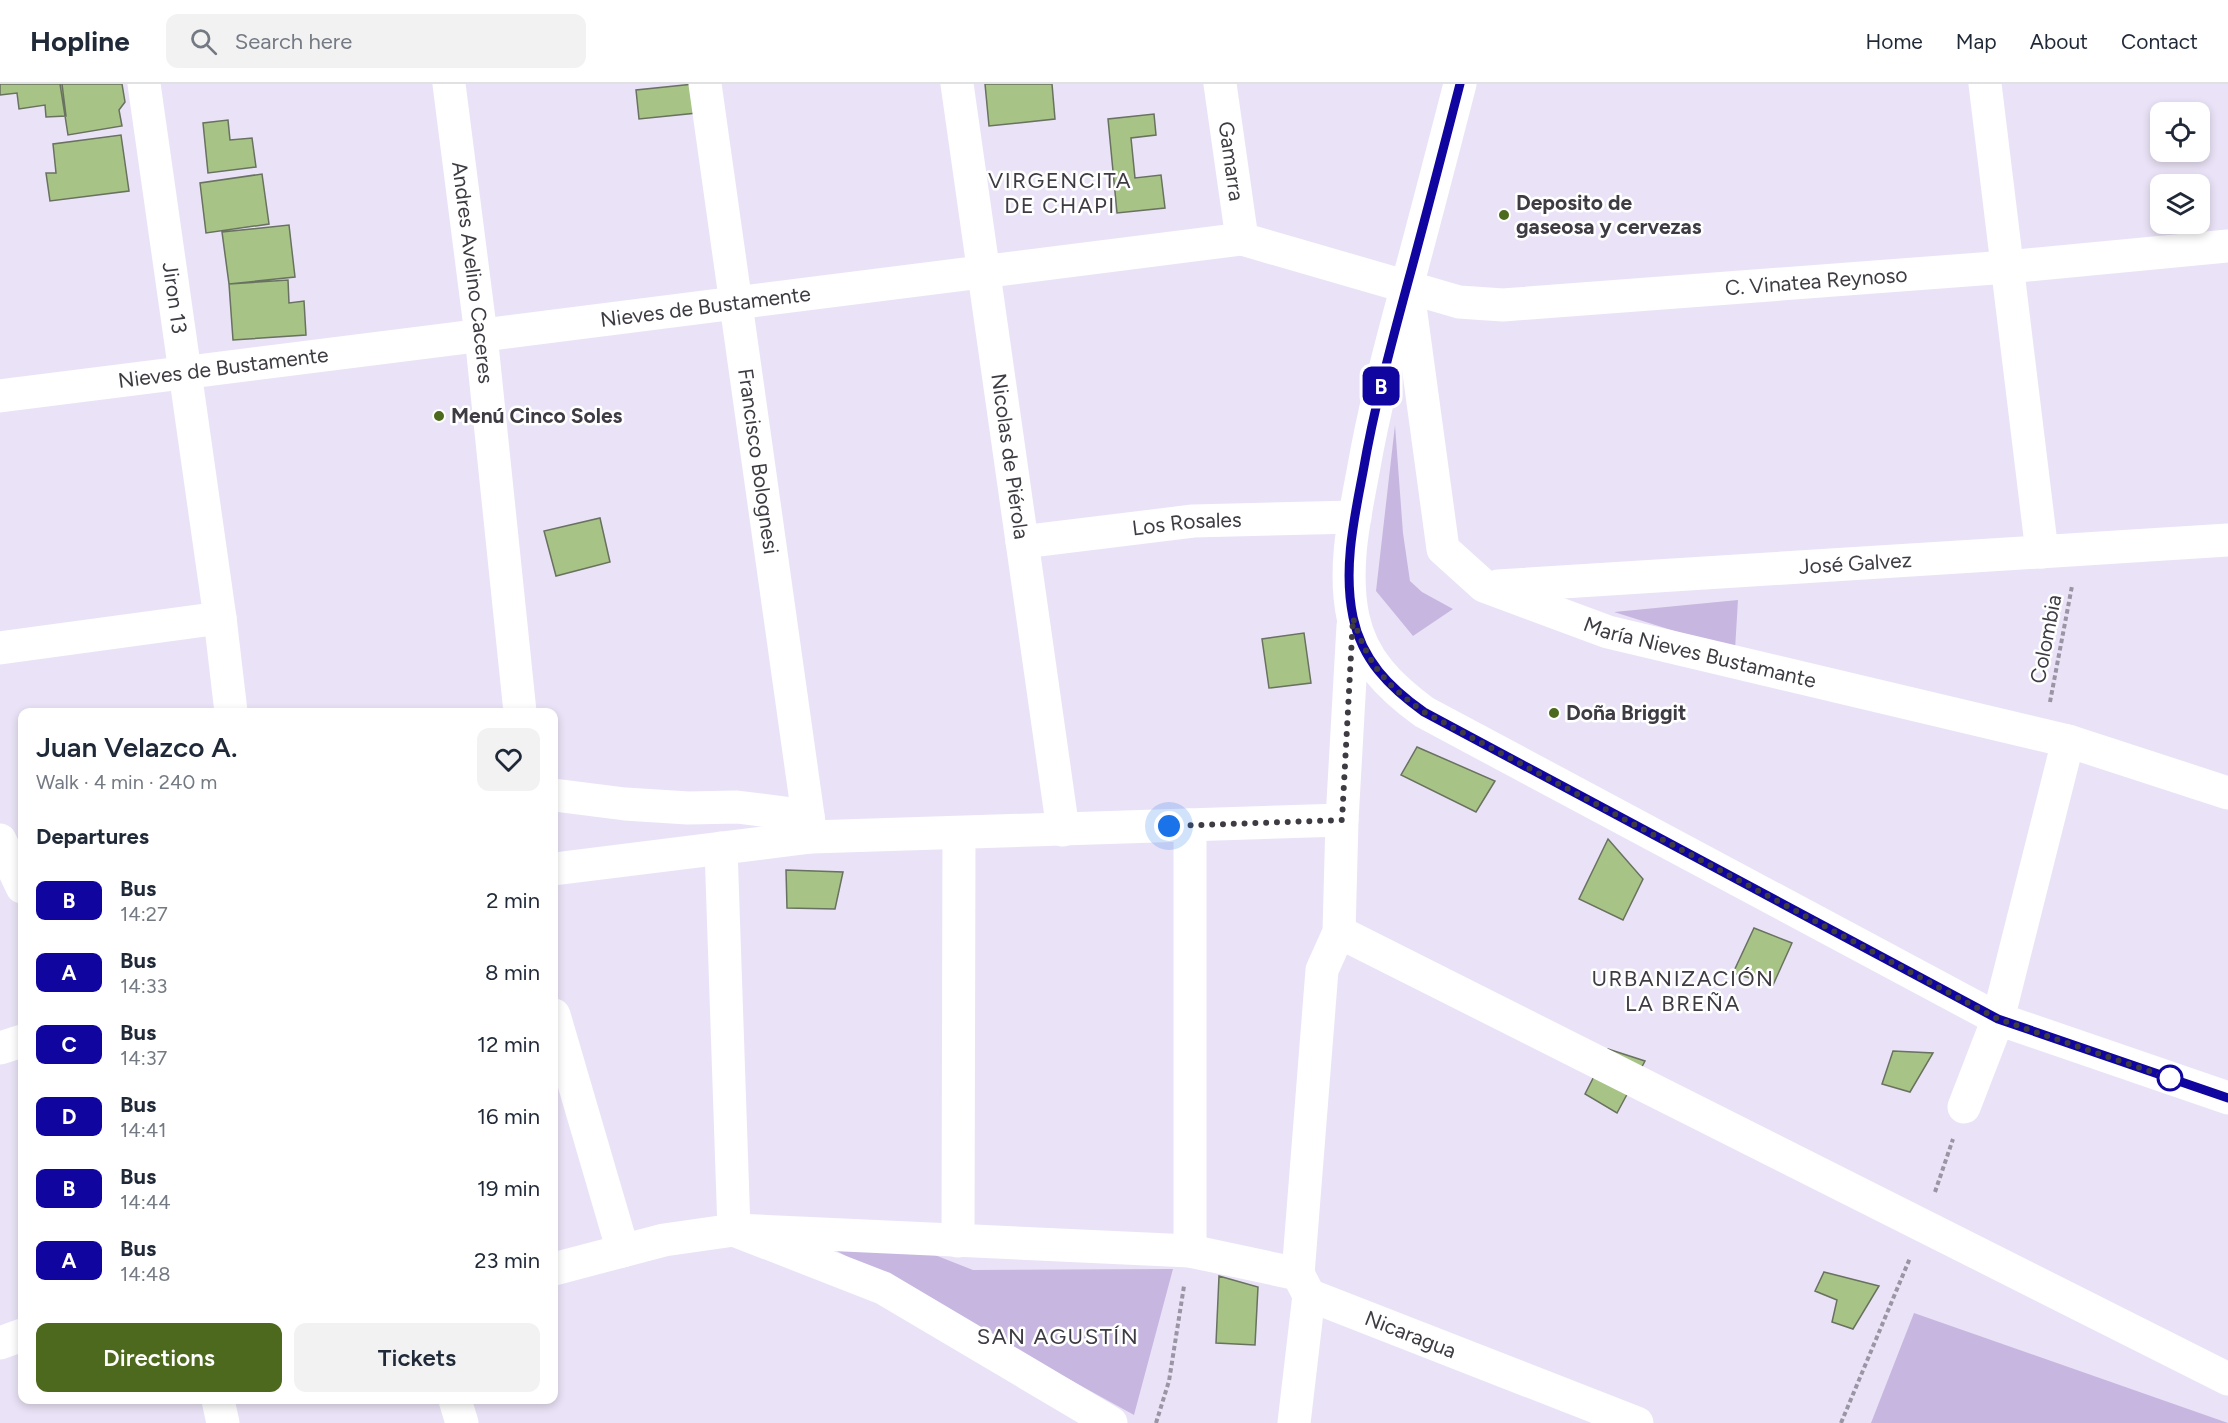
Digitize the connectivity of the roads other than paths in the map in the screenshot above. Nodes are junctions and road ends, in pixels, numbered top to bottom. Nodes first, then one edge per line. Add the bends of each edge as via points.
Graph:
1 (144, 84) edge
2 (449, 84) edge
3 (705, 84) edge
4 (957, 84) edge
5 (1221, 84) edge
6 (1460, 84) edge
7 (1985, 84) edge
8 (1242, 240) junction
9 (2228, 246) edge
10 (2007, 267) junction
11 (983, 271) junction
12 (1407, 285) junction
13 (736, 303) junction
14 (481, 335) junction
15 (185, 372) junction
16 (0, 396) edge
17 (1355, 517) junction
18 (2228, 540) edge
19 (1022, 542) junction
20 (2042, 552) junction
21 (1484, 586) junction
22 (220, 618) junction
23 (1353, 618) junction
24 (0, 648) edge
25 (231, 708) edge
26 (520, 708) edge
27 (2056, 738) junction
28 (2228, 794) edge
29 (558, 796) edge
30 (1342, 820) junction
31 (1190, 825) junction
32 (809, 826) junction
33 (1063, 831) junction
34 (959, 833) junction
35 (0, 840) edge
36 (721, 848) junction
37 (558, 868) edge
38 (18, 878) edge
39 (1339, 932) junction
40 (1998, 1019) junction
41 (558, 1029) edge
42 (18, 1042) edge
43 (0, 1048) edge
44 (2225, 1096) edge
45 (1964, 1107) road end
46 (734, 1230) junction
47 (958, 1241) junction
48 (622, 1251) junction
49 (1190, 1251) junction
50 (558, 1268) edge
51 (1304, 1284) junction
52 (18, 1336) edge
53 (0, 1343) edge
54 (2228, 1379) edge
55 (219, 1404) edge
56 (456, 1404) edge
57 (223, 1423) edge
58 (462, 1423) edge
59 (1111, 1423) edge
60 (1294, 1423) edge
61 (1637, 1423) edge

1 - 15 street, Jiron 13
2 - 14 street, Andres Avelino Caceres
3 - 13 street, Francisco Bolognesi
4 - 11 street, Nicolas de Piérola
5 - 8 street, Gamarra
6 - 12 street
7 - 10 street
8 - 11 street, Nieves de Bustamente
8 - 12 street, Nieves de Bustamente
9 - 10 street, C. Vinatea Reynoso
10 - 12 street, C. Vinatea Reynoso via 1503,305 1459,302
10 - 20 street
11 - 13 street, Nieves de Bustamente
11 - 19 street, Nicolas de Piérola
12 - 17 street via 1370,433
12 - 21 street, María Nieves Bustamante via 1443,549
13 - 14 street, Nieves de Bustamente
13 - 32 street, Francisco Bolognesi
14 - 15 street, Nieves de Bustamente
14 - 26 street, Andres Avelino Caceres
15 - 16 street, Nieves de Bustamente
15 - 22 street, Jiron 13
17 - 19 street, Los Rosales via 1193,521
17 - 23 street via 1349,591
18 - 20 street, José Galvez
19 - 33 street, Nicolas de Piérola
20 - 21 street, José Galvez
21 - 27 street, María Nieves Bustamante via 1608,632
22 - 24 street
22 - 25 street, Jiron 13
23 - 30 street
23 - 40 street via 1376,669 1396,692 1424,712
27 - 28 street, María Nieves Bustamante
27 - 40 street
29 - 32 street via 625,804 737,807
30 - 31 street
30 - 39 street
31 - 33 street
31 - 49 street
32 - 34 street
32 - 36 street
33 - 34 street
34 - 47 street
35 - 38 street
36 - 37 street
36 - 46 street
39 - 51 street via 1322,970
39 - 54 street
40 - 44 street
40 - 45 street
41 - 48 street
42 - 43 street
46 - 47 street, Nicaragua
46 - 48 street, Nicaragua via 664,1240
46 - 59 street via 883,1288
47 - 49 street, Nicaragua
48 - 50 street, Nicaragua
49 - 51 street, Nicaragua
51 - 60 street
51 - 61 street, Nicaragua
52 - 53 street
55 - 57 street
56 - 58 street

